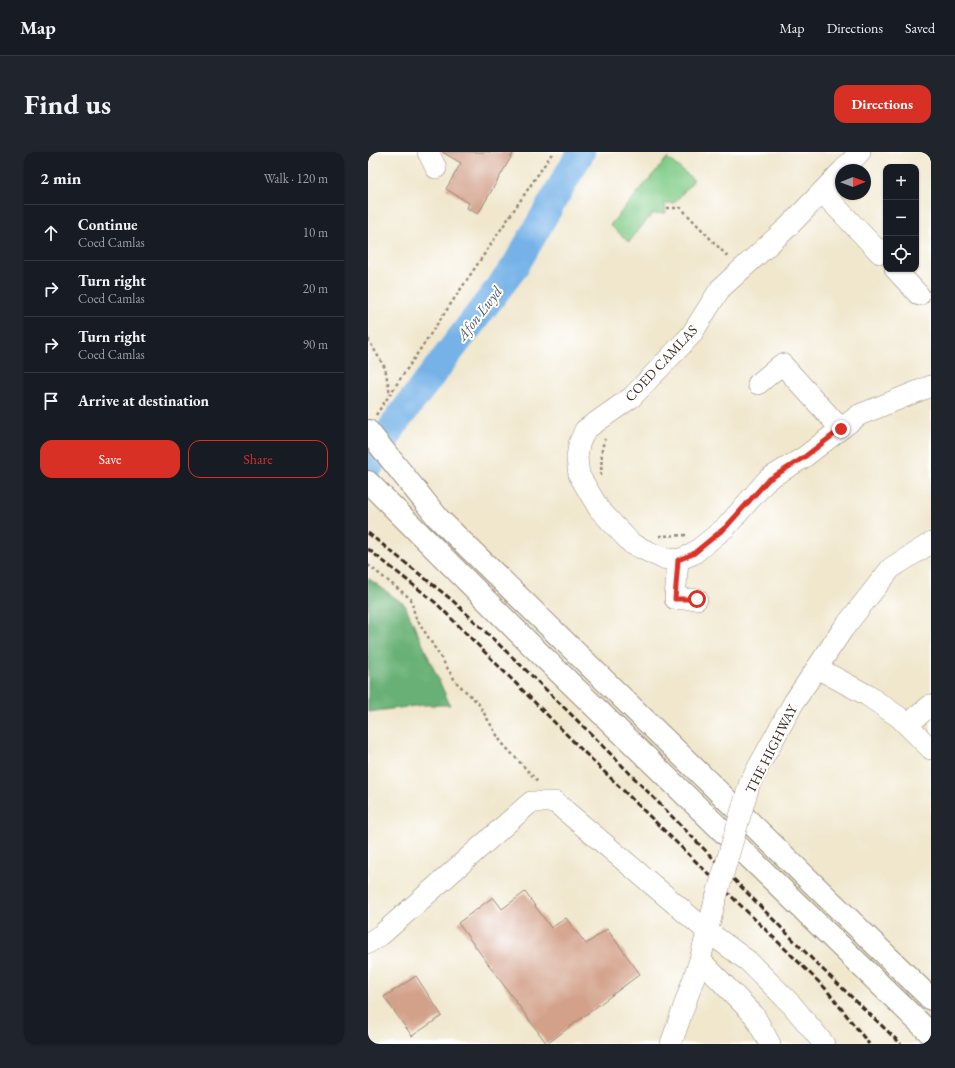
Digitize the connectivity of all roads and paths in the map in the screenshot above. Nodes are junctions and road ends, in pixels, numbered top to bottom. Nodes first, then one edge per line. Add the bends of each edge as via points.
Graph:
1 (553, 152) edge
2 (860, 152) edge
3 (849, 164) edge
4 (835, 178) edge
5 (822, 192) junction
6 (667, 208) dead end
7 (883, 253) edge
8 (741, 270) junction
9 (898, 272) edge
10 (919, 295) dead end
11 (368, 340) edge
12 (758, 384) dead end
13 (931, 386) edge
14 (390, 395) junction
15 (614, 410) junction
16 (370, 426) edge
17 (841, 429) junction
18 (601, 480) dead end
19 (375, 489) edge
20 (694, 533) dead end
21 (656, 536) dead end
22 (931, 543) edge
23 (678, 560) junction
24 (368, 566) edge
25 (697, 599) dead end
26 (817, 668) junction
27 (931, 705) edge
28 (907, 725) junction
29 (931, 749) edge
30 (555, 802) junction
31 (707, 931) junction
32 (368, 943) edge
33 (700, 960) junction
34 (931, 999) edge
35 (931, 1034) edge
36 (671, 1044) edge
37 (770, 1044) edge
38 (824, 1044) edge

1 - 14 path
2 - 3 street
4 - 5 street, COED CAMLAS
5 - 7 street
5 - 8 street, COED CAMLAS
6 - 8 path via 681,208
8 - 15 street, COED CAMLAS via 720,289 691,335 632,397
9 - 10 street
11 - 14 path via 385,368
12 - 17 street via 782,364
13 - 17 street via 859,415
14 - 16 path
15 - 18 path via 602,448
15 - 23 street, COED CAMLAS via 585,430 577,458 580,475 599,508 632,544 662,558
16 - 34 highway via 403,477 481,562
17 - 23 street via 803,458 768,480 726,527 693,554
19 - 35 highway via 534,648
20 - 21 path
22 - 26 street, THE HIGHWAY via 891,568 843,629
23 - 25 street via 675,599
24 - 30 path via 411,600 415,616 456,682 478,703 501,742
26 - 28 street via 867,695
26 - 31 street, THE HIGHWAY, bridge via 794,702 750,782
27 - 28 street
28 - 29 street
30 - 31 street
30 - 32 street via 531,802 381,935
31 - 33 street, THE HIGHWAY
31 - 38 street via 748,961 792,1005
33 - 36 street, THE HIGHWAY
33 - 37 street via 754,1015

